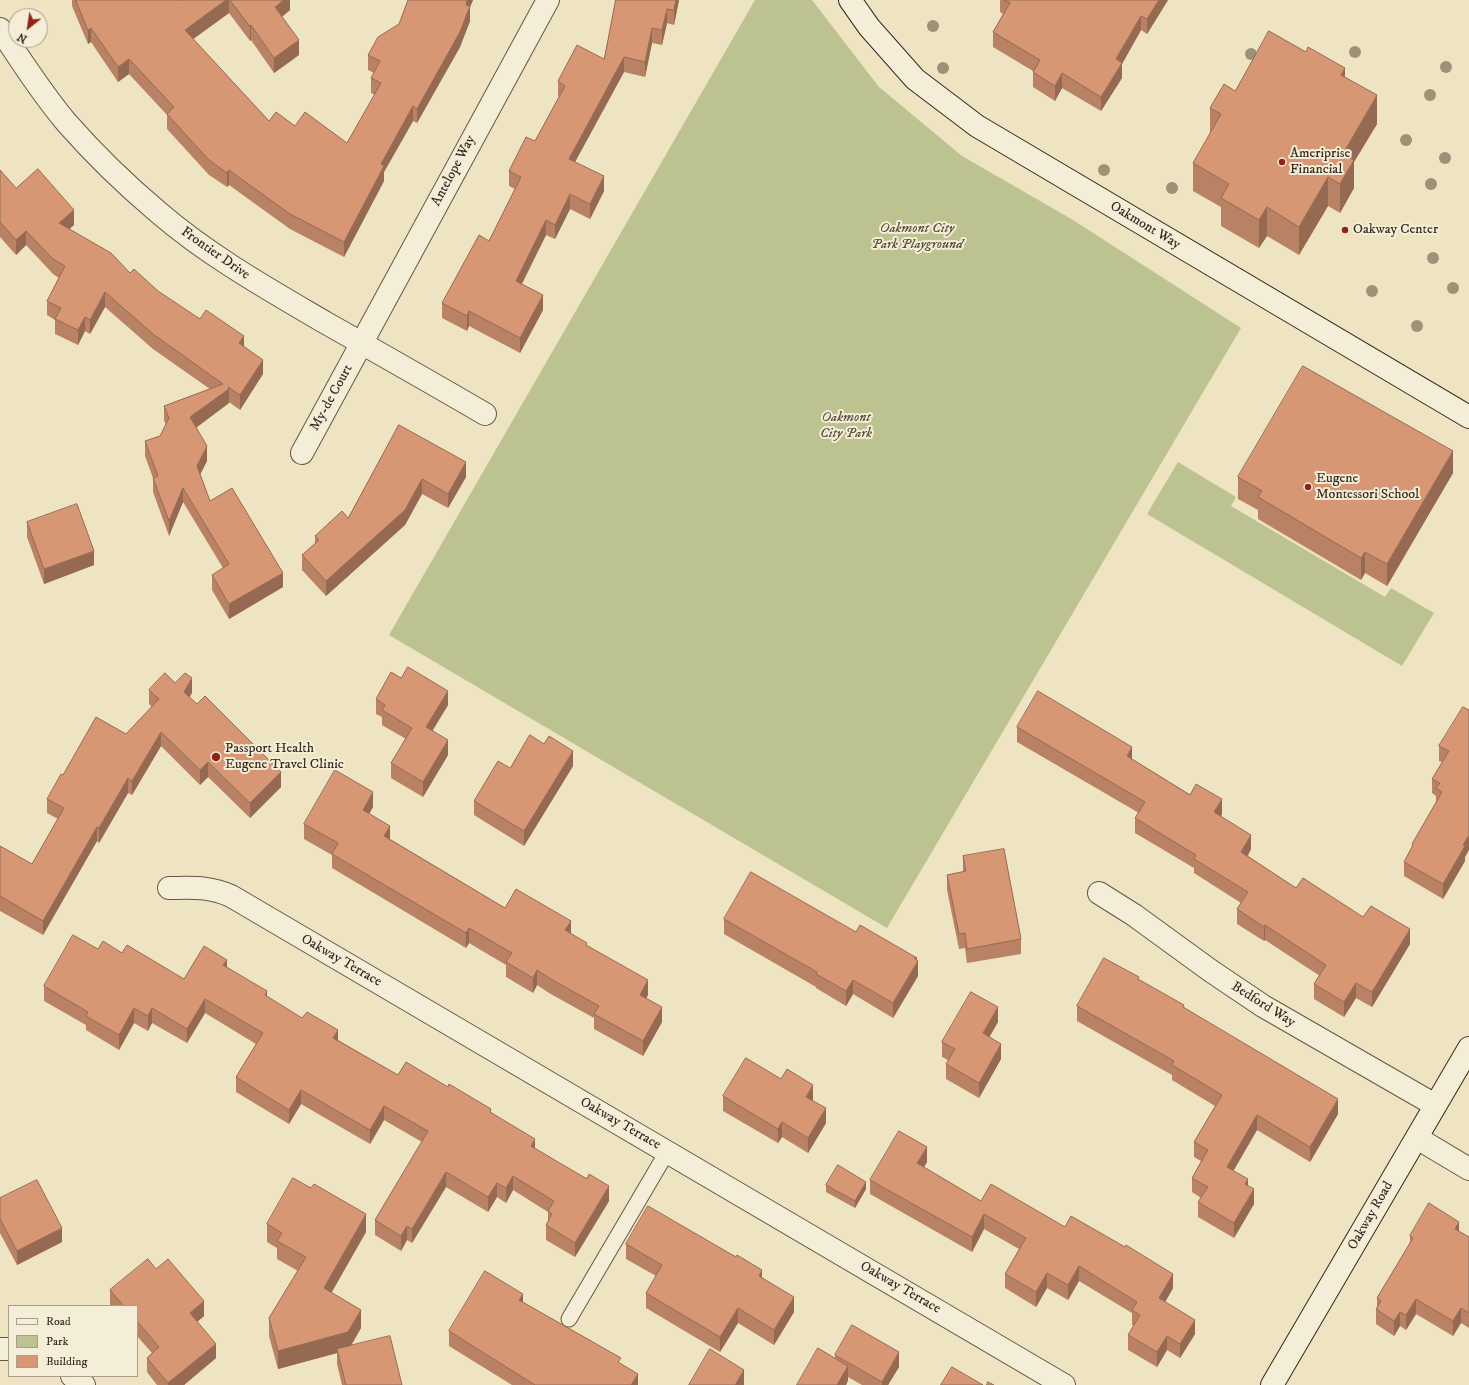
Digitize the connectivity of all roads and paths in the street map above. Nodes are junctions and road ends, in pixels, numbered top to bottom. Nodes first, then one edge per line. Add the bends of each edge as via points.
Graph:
1 (548, 0) edge
2 (850, 0) edge
3 (0, 30) edge
4 (362, 343) junction
5 (485, 414) dead end
6 (1469, 417) edge
7 (302, 453) dead end
8 (169, 888) dead end
9 (1099, 893) dead end
10 (1469, 1048) edge
11 (1436, 1105) junction
12 (1417, 1138) junction
13 (667, 1152) junction
14 (1469, 1169) edge
15 (569, 1319) dead end
16 (73, 1377) edge
17 (84, 1385) edge
18 (1064, 1385) edge
19 (1272, 1385) edge

1 - 4 street, Antelope Way
2 - 6 street, Oakmont Way via 915,79 977,126
3 - 4 street, Frontier Drive via 66,121 115,173 158,213 238,271
4 - 5 street, Frontier Drive
4 - 7 street, My-de Court
8 - 13 street, Oakway Terrace via 214,889 231,896
9 - 11 street, Bedford Way via 1263,1006
10 - 11 street, Oakway Road
11 - 12 street, Oakway Road
12 - 14 street
12 - 19 street, Oakway Road
13 - 15 lane
13 - 18 street, Oakway Terrace
16 - 17 street

